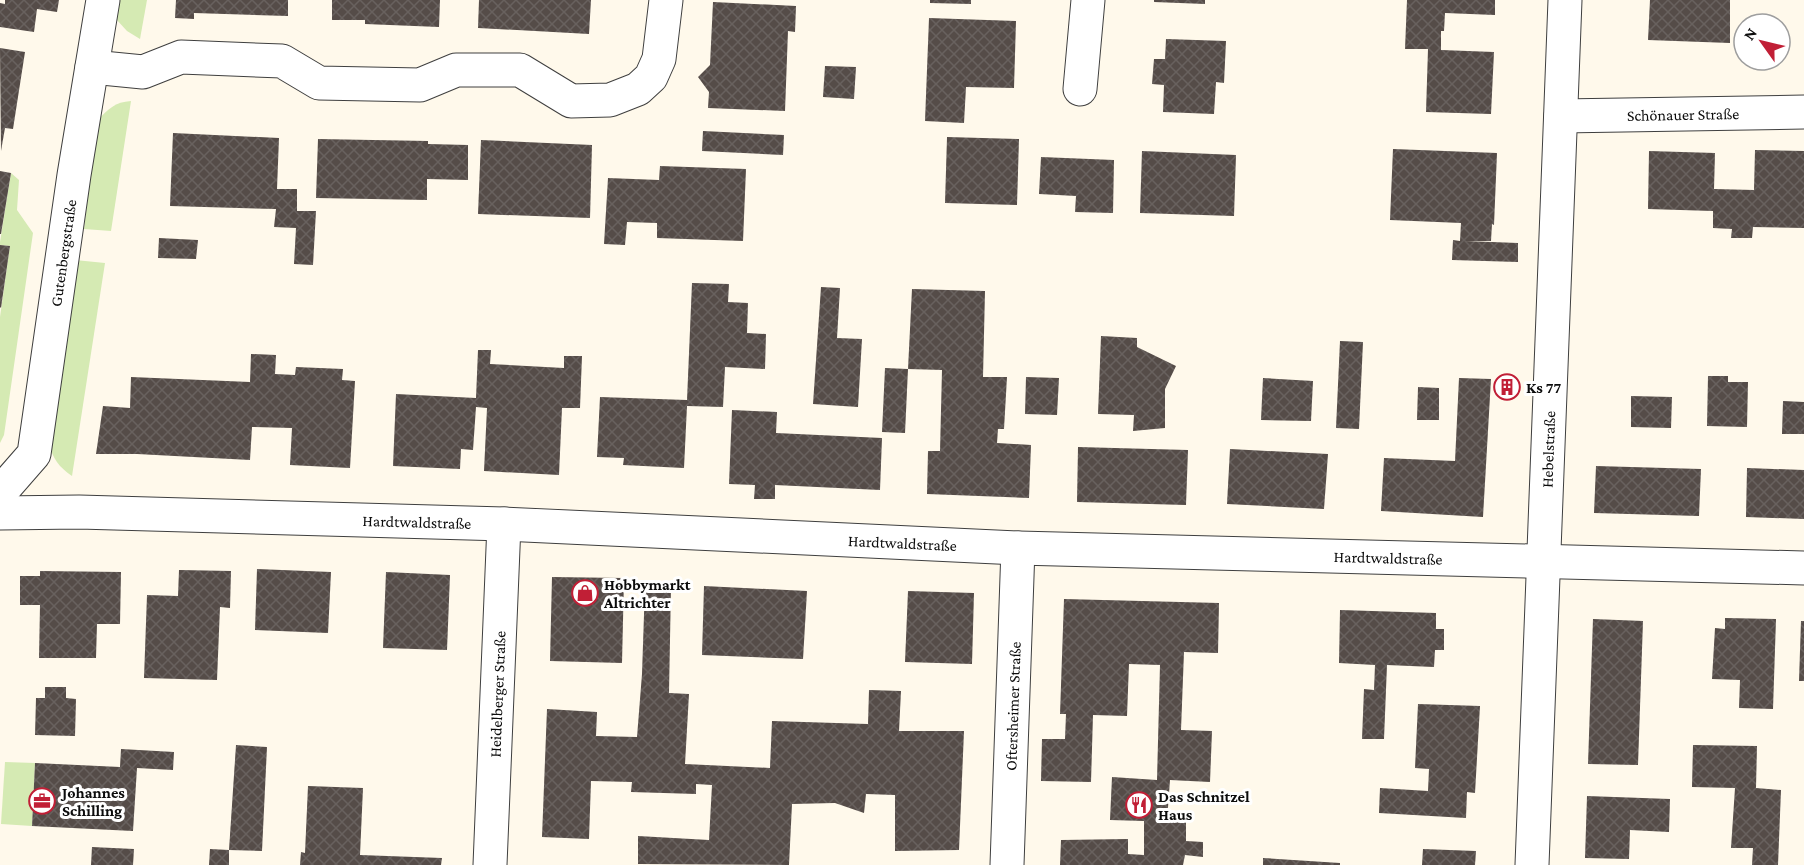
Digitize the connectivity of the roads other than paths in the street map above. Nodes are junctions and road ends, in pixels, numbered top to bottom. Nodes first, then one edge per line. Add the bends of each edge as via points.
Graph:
1 (103, 0) edge
2 (666, 0) edge
3 (1088, 0) edge
4 (1564, 0) edge
5 (92, 68) junction
6 (1080, 89) dead end
7 (1804, 111) edge
8 (1561, 116) junction
9 (0, 493) edge
10 (0, 513) edge
11 (504, 524) junction
12 (1018, 548) junction
13 (1543, 563) junction
14 (1804, 568) edge
15 (490, 865) edge
16 (1007, 865) edge
17 (1532, 865) edge

1 - 5 street, Gutenbergstraße
2 - 5 street via 659,59 651,76 638,89 610,100 571,101 520,70 456,70 420,85 319,83 282,61 181,57 143,72
3 - 6 street
4 - 8 street, Hebelstraße
5 - 9 street, Gutenbergstraße via 34,454
7 - 8 street, Schönauer Straße
8 - 13 street, Hebelstraße
10 - 11 street, Hardtwaldstraße
11 - 12 street, Hardtwaldstraße
11 - 15 street, Heidelberger Straße
12 - 13 street, Hardtwaldstraße
12 - 16 street, Oftersheimer Straße
13 - 14 street, Hardtwaldstraße
13 - 17 street, Hebelstraße

